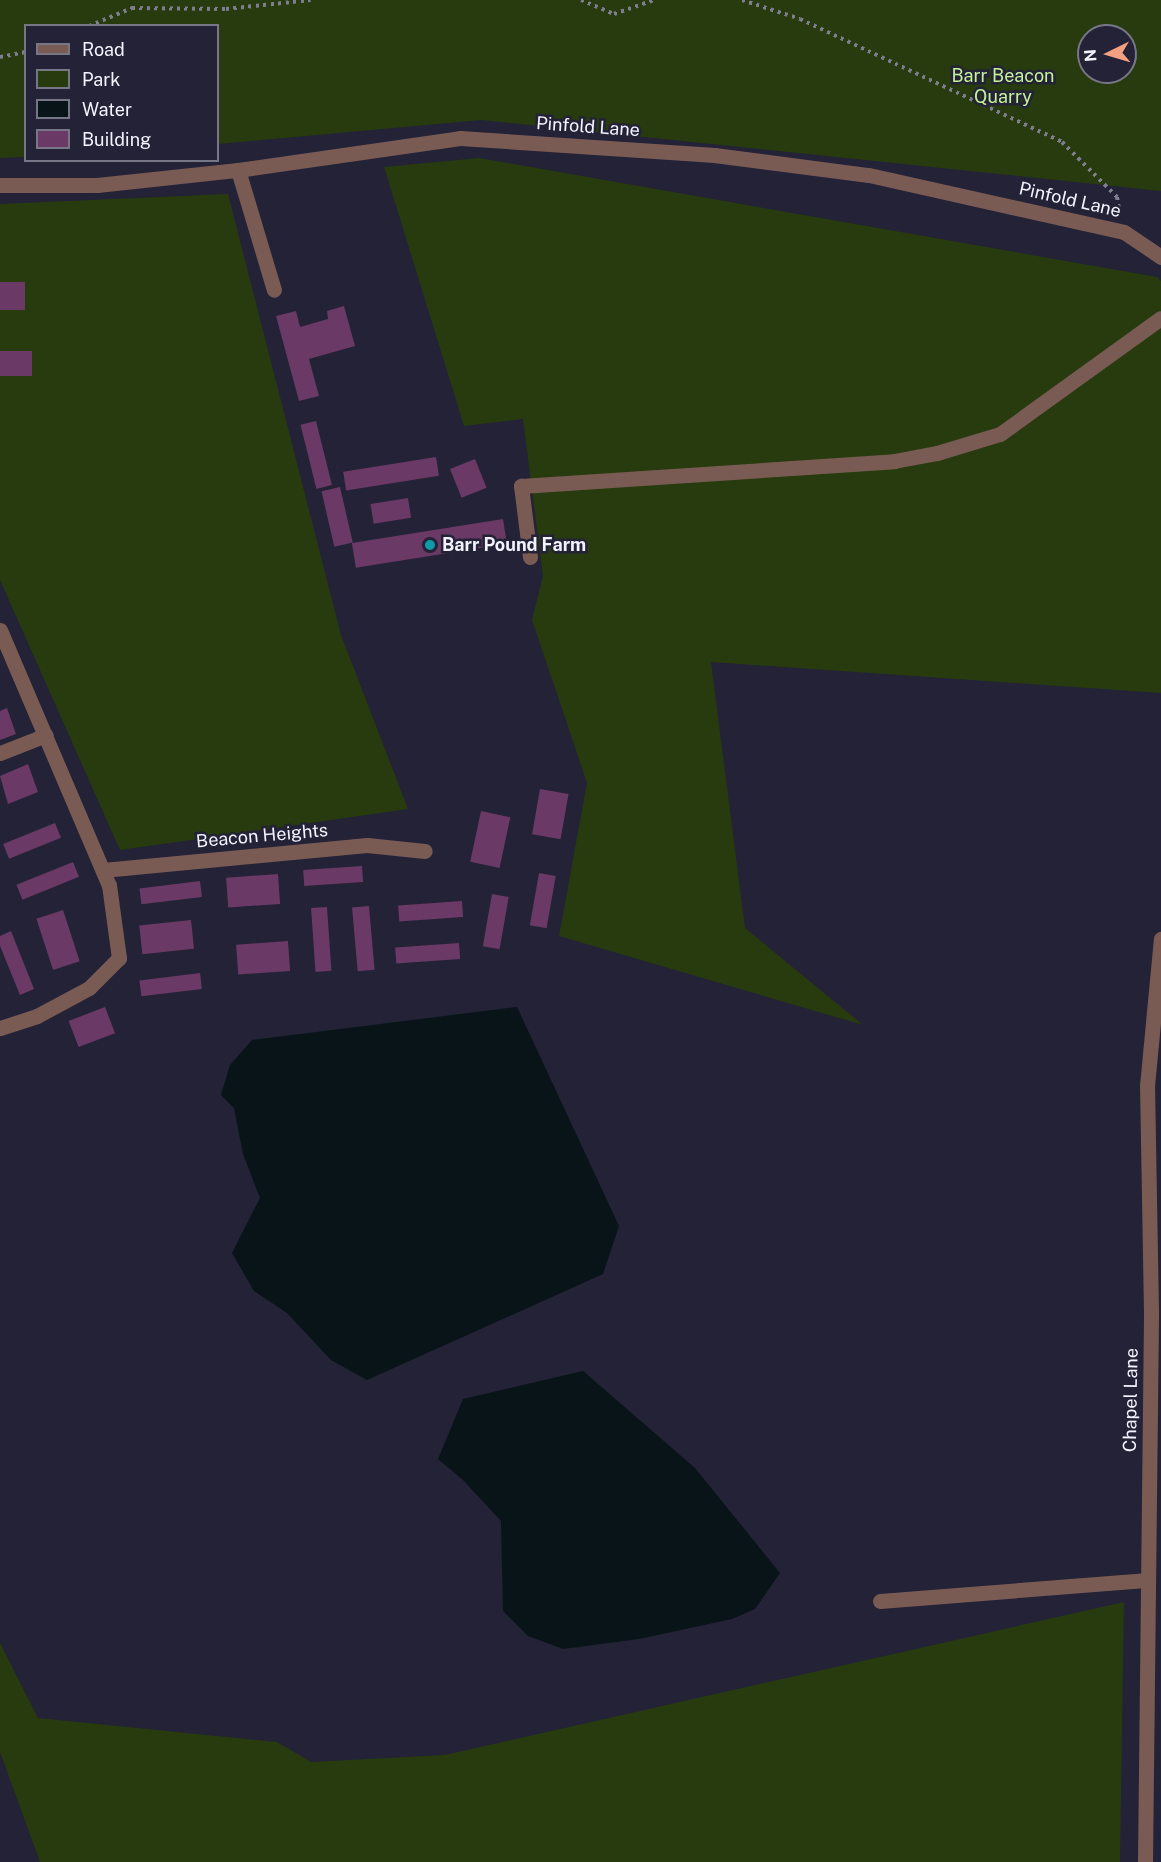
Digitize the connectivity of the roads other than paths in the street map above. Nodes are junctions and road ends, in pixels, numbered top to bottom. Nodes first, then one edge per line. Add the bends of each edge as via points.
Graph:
1 (238, 170) junction
2 (0, 184) edge
3 (1161, 257) edge
4 (274, 290) dead end
5 (1161, 318) edge
6 (530, 556) dead end
7 (0, 630) edge
8 (46, 735) junction
9 (0, 753) edge
10 (425, 851) dead end
11 (103, 870) junction
12 (1161, 939) edge
13 (0, 1028) edge
14 (1148, 1580) junction
15 (880, 1601) dead end
16 (1145, 1862) edge

1 - 2 street, Pinfold Lane via 97,185
1 - 3 street, Pinfold Lane via 460,138 702,154 869,175 1124,232
1 - 4 street
5 - 6 street via 1000,434 937,453 894,461 521,486
7 - 8 street
8 - 9 street
8 - 11 street
10 - 11 street, Beacon Heights via 367,845
11 - 13 street via 109,885 119,958 89,988 37,1016
12 - 14 street, Chapel Lane via 1147,1086 1151,1312
14 - 15 street
14 - 16 street, Chapel Lane

